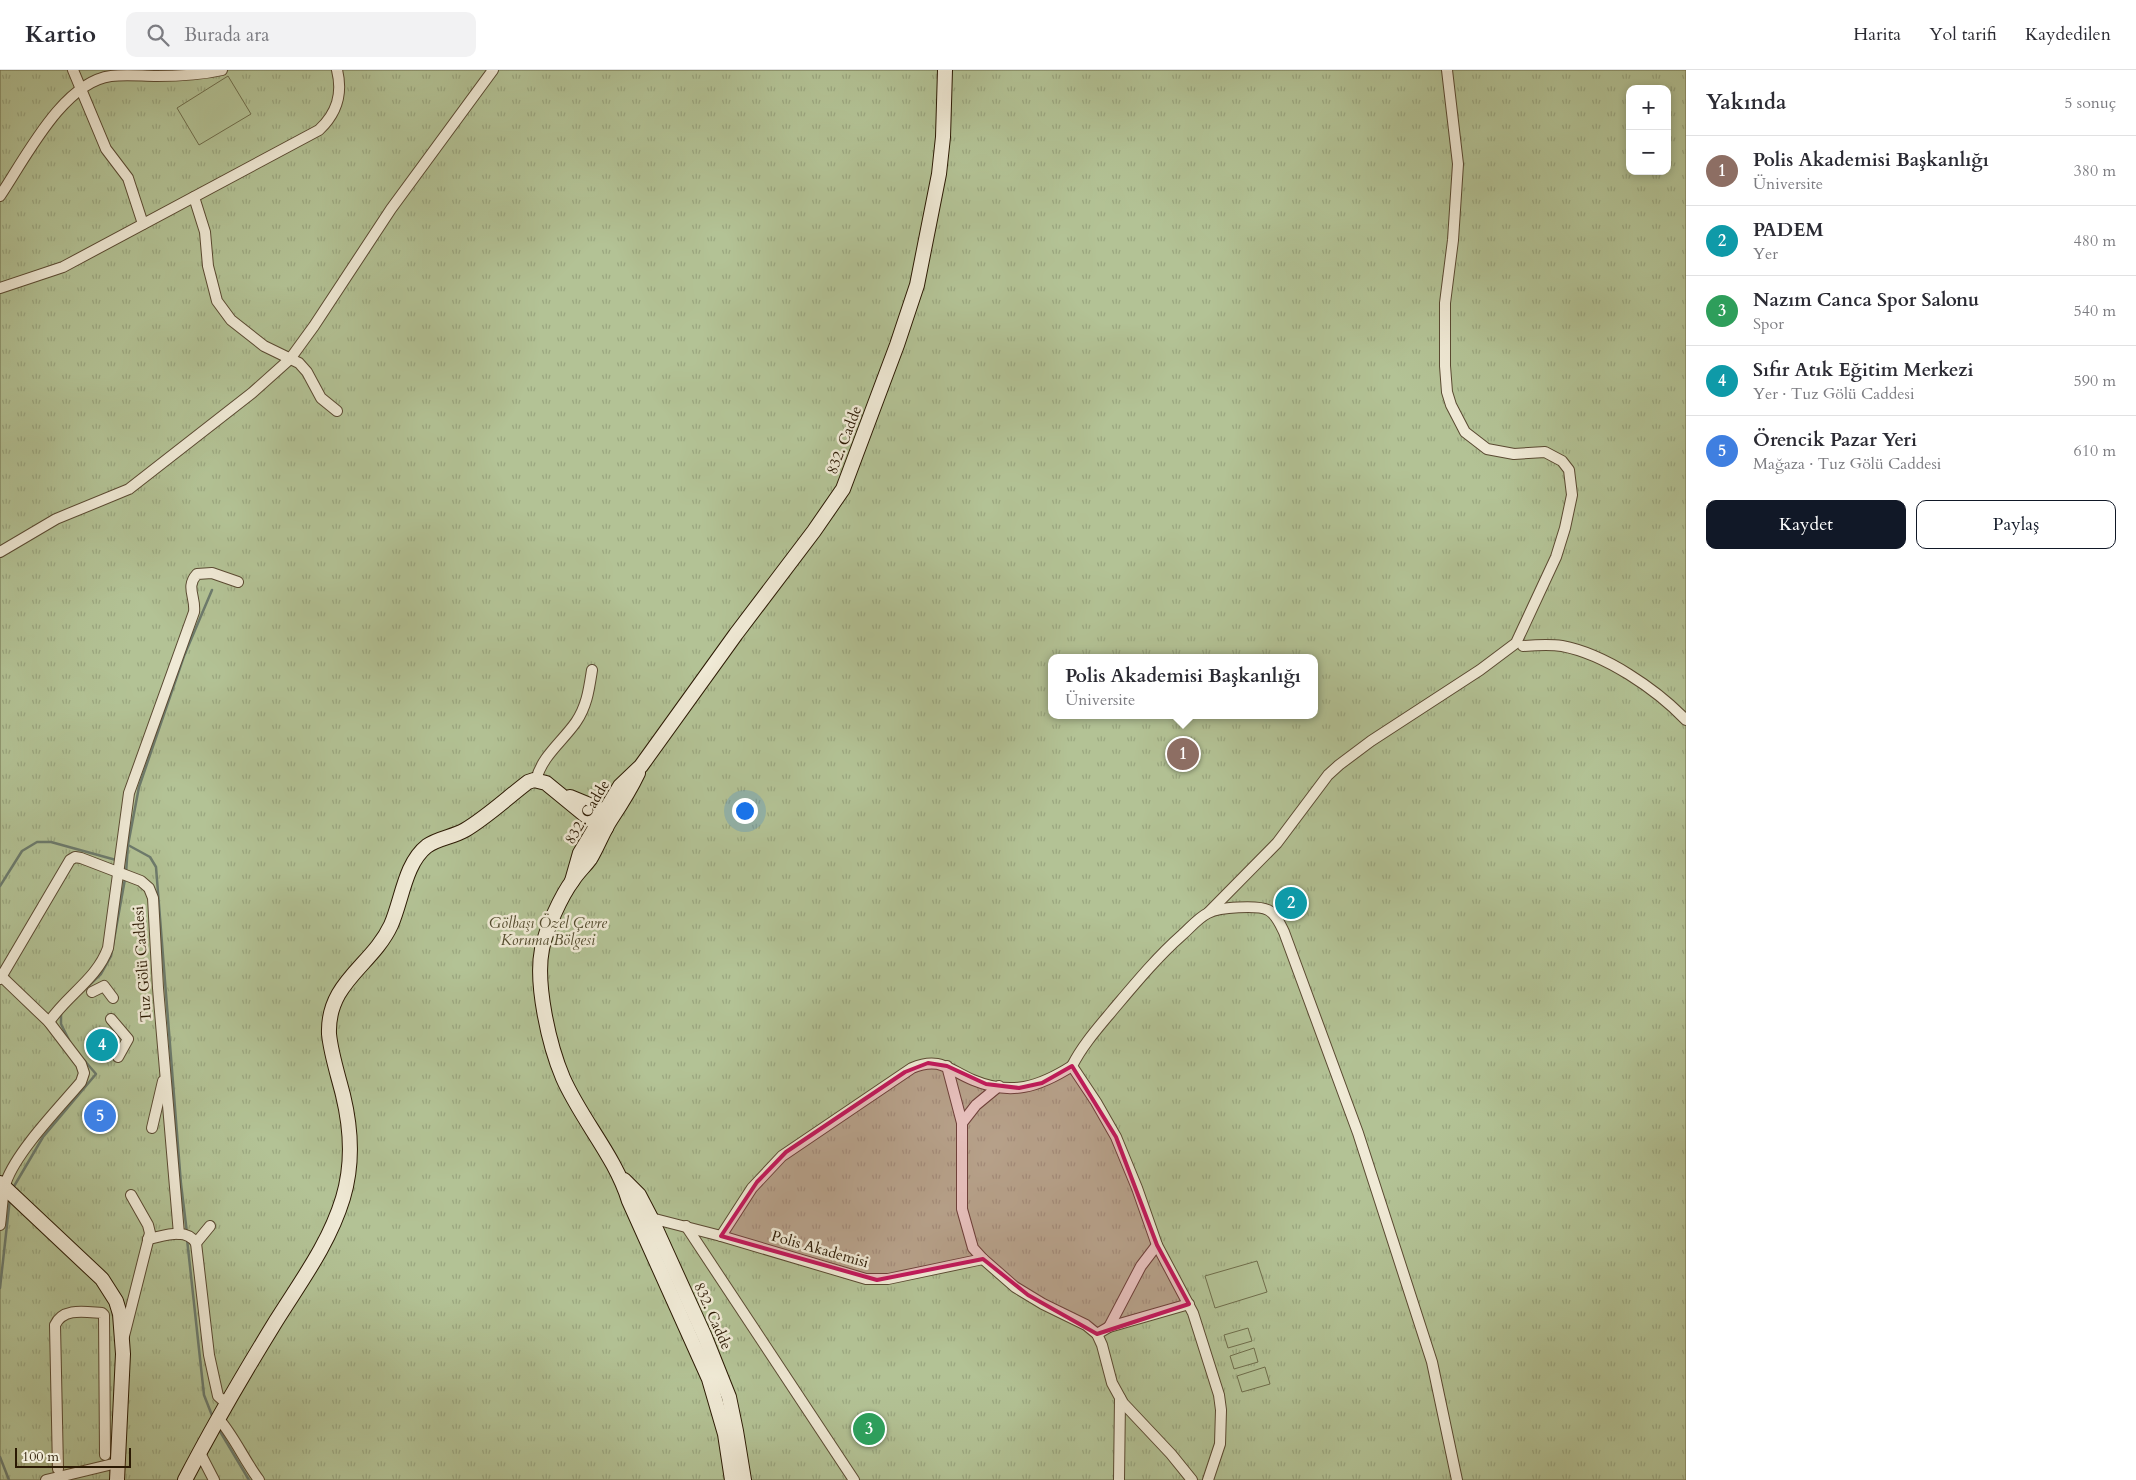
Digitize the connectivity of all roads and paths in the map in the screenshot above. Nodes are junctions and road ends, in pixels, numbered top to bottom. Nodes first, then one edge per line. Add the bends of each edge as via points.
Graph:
1 (73, 70) edge
2 (222, 70) edge
3 (337, 70) edge
4 (493, 70) edge
5 (945, 70) edge
6 (1447, 70) edge
7 (80, 89) junction
8 (0, 196) edge
9 (194, 197) junction
10 (143, 224) junction
11 (0, 288) edge
12 (290, 358) junction
13 (337, 411) dead end
14 (0, 552) edge
15 (238, 582) dead end
16 (1523, 646) dead end
17 (592, 670) dead end
18 (1686, 720) edge
19 (536, 780) junction
20 (604, 821) junction
21 (122, 868) junction
22 (1209, 912) junction
23 (1, 978) edge
24 (92, 992) dead end
25 (113, 998) dead end
26 (111, 1019) dead end
27 (49, 1022) junction
28 (118, 1057) dead end
29 (947, 1066) junction
30 (1072, 1066) junction
31 (166, 1070) junction
32 (999, 1086) junction
33 (962, 1123) junction
34 (152, 1128) dead end
35 (622, 1178) junction
36 (7, 1190) edge
37 (131, 1195) dead end
38 (651, 1218) junction
39 (0, 1225) edge
40 (210, 1226) dead end
41 (686, 1226) junction
42 (721, 1236) junction
43 (188, 1237) junction
44 (148, 1239) junction
45 (1157, 1245) junction
46 (982, 1259) junction
47 (1189, 1304) junction
48 (1109, 1328) junction
49 (1097, 1334) junction
50 (122, 1345) junction
51 (104, 1388) junction
52 (121, 1388) junction
53 (1120, 1398) junction
54 (226, 1403) junction
55 (218, 1418) junction
56 (199, 1452) junction
57 (105, 1455) dead end
58 (117, 1463) junction
59 (58, 1469) dead end
60 (46, 1480) edge
61 (117, 1480) edge
62 (185, 1480) edge
63 (214, 1480) edge
64 (259, 1480) edge
65 (732, 1480) edge
66 (744, 1480) edge
67 (854, 1480) edge
68 (1119, 1480) edge
69 (1192, 1480) edge
70 (1208, 1480) edge
71 (1457, 1480) edge

1 - 7 street
2 - 7 street via 199,75 110,76
3 - 9 street via 337,107 331,119 319,130
4 - 12 street via 391,209
5 - 20 street, 832. Cadde via 939,174 917,285 849,474 835,502 641,766 629,792
6 - 22 street via 1458,164 1446,303 1447,392 1465,432 1488,449 1514,454 1545,452 1562,461 1568,470 1572,495 1566,528 1516,643 1339,764 1277,843
7 - 8 street via 45,129
7 - 10 street via 106,149 128,178
9 - 10 street
9 - 12 street via 205,232 208,266 217,301 231,320 264,346
10 - 11 street via 63,267
12 - 13 street via 307,372 321,398
12 - 14 street via 252,393 130,489 56,519
15 - 21 street via 206,572 197,574 192,582 190,591 194,612 133,781 127,806
16 - 18 street via 1562,646 1607,662 1655,693
17 - 19 street via 588,698 576,722 539,767
19 - 20 street via 546,783
19 - 54 street via 528,782 464,831 435,842 420,853 409,873 391,925 336,998 330,1017 330,1035 349,1131 350,1166 345,1191 319,1255
20 - 35 street, 832. Cadde via 580,853 572,881 542,949 541,972 548,1028 564,1080
21 - 23 street, Tuz Gölü Caddesi via 75,857 70,860
21 - 27 street via 102,963 59,1007
21 - 31 street, Tuz Gölü Caddesi via 146,884 153,898
22 - 30 street via 1167,948 1130,989 1087,1041
22 - 71 street via 1257,907 1274,914 1284,932 1358,1133 1429,1354
23 - 27 street
24 - 25 street via 104,986
26 - 28 street via 128,1039
27 - 36 street via 81,1064 83,1078 32,1142 11,1173
29 - 32 street via 974,1080
29 - 33 street
29 - 42 street via 928,1063 905,1072 786,1152 757,1182
30 - 32 street via 1052,1079 1030,1087
30 - 45 street via 1116,1137
31 - 34 street
31 - 43 street, Tuz Gölü Caddesi
32 - 33 street via 976,1105
33 - 46 street via 962,1209 973,1248
35 - 38 street, 832. Cadde via 639,1195
35 - 65 street, 832. Cadde via 629,1201 709,1379 725,1434
36 - 39 street
36 - 50 street via 102,1279 120,1314
37 - 44 street via 148,1225
38 - 41 street, Polis Akademisi
38 - 66 street, 832. Cadde via 705,1337 728,1397
40 - 43 street
41 - 42 street, Polis Akademisi
41 - 67 street
42 - 46 street, Polis Akademisi via 872,1280
43 - 44 street
43 - 54 street, Tuz Gölü Caddesi via 218,1396
44 - 50 street
45 - 47 street
45 - 48 street via 1141,1266
46 - 49 street via 1028,1295
47 - 48 street
47 - 70 street via 1221,1410 1220,1444
48 - 49 street
49 - 53 street
50 - 52 street
51 - 52 street
51 - 57 street
51 - 59 street via 104,1314 65,1314 55,1325
52 - 58 street
53 - 68 street
53 - 69 street
54 - 55 street
55 - 56 street
55 - 64 street via 228,1428
56 - 62 street
56 - 63 street
58 - 60 street
58 - 61 street

